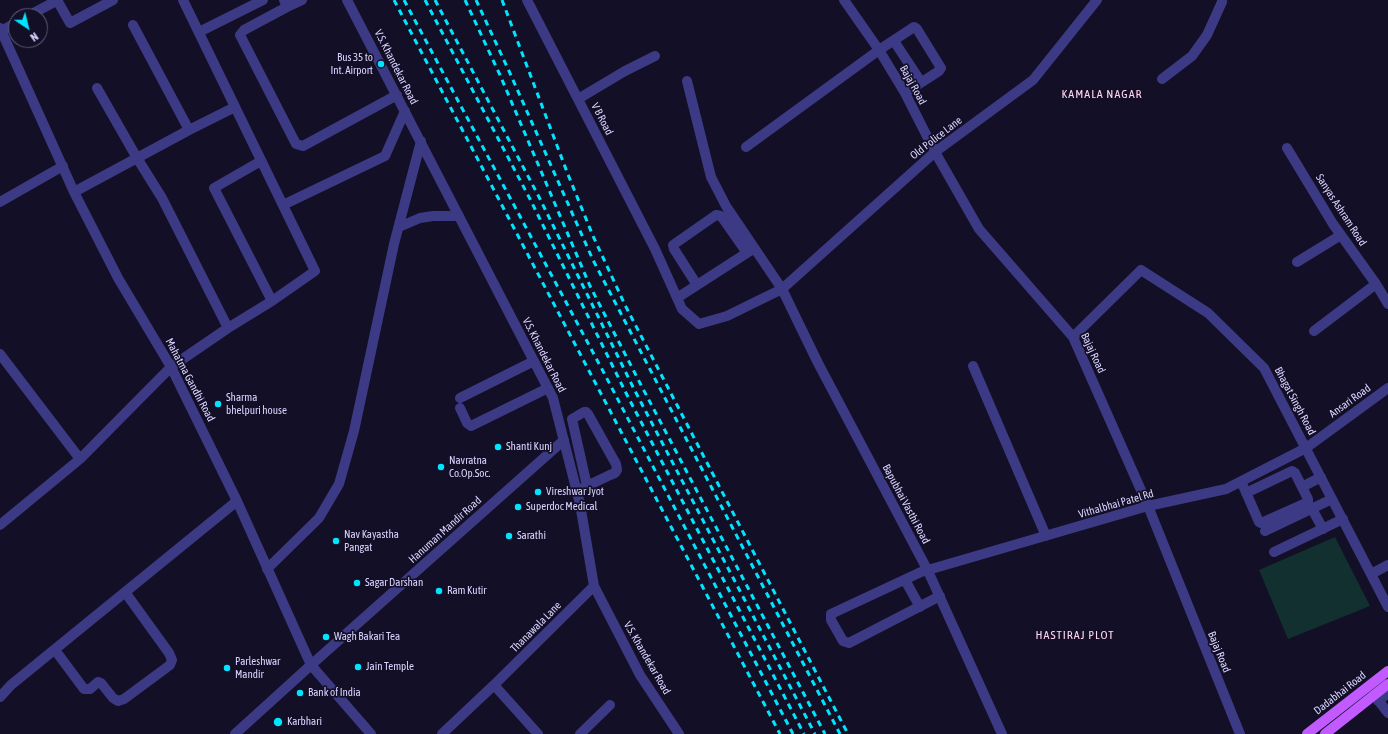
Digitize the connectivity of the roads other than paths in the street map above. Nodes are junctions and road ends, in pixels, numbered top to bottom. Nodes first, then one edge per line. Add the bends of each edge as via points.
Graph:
1 (57, 0) edge
2 (113, 0) edge
3 (183, 0) edge
4 (263, 0) edge
5 (302, 0) edge
6 (348, 0) edge
7 (527, 0) edge
8 (844, 0) edge
9 (1097, 0) edge
10 (1222, 0) edge
11 (285, 4) edge
12 (42, 8) edge
13 (133, 25) dead end
14 (1, 29) edge
15 (198, 32) junction
16 (894, 40) junction
17 (879, 50) junction
18 (654, 56) dead end
19 (1162, 79) dead end
20 (687, 81) dead end
21 (921, 82) junction
22 (97, 88) dead end
23 (906, 93) junction
24 (397, 95) junction
25 (578, 99) junction
26 (235, 107) junction
27 (405, 111) junction
28 (189, 130) junction
29 (421, 141) junction
30 (746, 147) dead end
31 (1287, 148) dead end
32 (935, 152) junction
33 (136, 158) junction
34 (261, 161) junction
35 (63, 166) junction
36 (74, 192) junction
37 (0, 202) edge
38 (283, 205) junction
39 (459, 216) junction
40 (398, 227) junction
41 (1341, 235) junction
42 (751, 250) junction
43 (1297, 262) dead end
44 (1376, 284) junction
45 (697, 285) junction
46 (782, 289) junction
47 (677, 298) junction
48 (272, 301) junction
49 (1388, 304) edge
50 (228, 328) junction
51 (1314, 331) dead end
52 (1073, 337) junction
53 (0, 354) edge
54 (534, 361) junction
55 (973, 366) dead end
56 (171, 367) junction
57 (548, 388) junction
58 (1388, 388) edge
59 (572, 419) junction
60 (561, 427) junction
61 (564, 440) junction
62 (1306, 448) junction
63 (80, 459) junction
64 (1264, 469) junction
65 (1321, 477) junction
66 (1241, 481) junction
67 (1270, 482) junction
68 (587, 486) junction
69 (1302, 487) junction
70 (577, 491) junction
71 (1246, 493) junction
72 (1332, 499) junction
73 (237, 501) junction
74 (1148, 506) junction
75 (1312, 509) junction
76 (1343, 519) junction
77 (0, 525) edge
78 (1323, 529) junction
79 (1265, 531) dead end
80 (1046, 536) junction
81 (1274, 552) dead end
82 (1388, 565) edge
83 (268, 569) junction
84 (928, 571) junction
85 (1373, 572) junction
86 (905, 580) junction
87 (594, 586) junction
88 (125, 592) junction
89 (940, 596) junction
90 (1387, 600) edge
91 (920, 607) junction
92 (54, 650) junction
93 (311, 665) junction
94 (1388, 671) edge
95 (1388, 684) edge
96 (494, 685) junction
97 (1388, 693) edge
98 (0, 697) edge
99 (1376, 698) junction
100 (610, 705) dead end
101 (1388, 713) edge
102 (235, 734) edge
103 (371, 734) edge
104 (442, 734) edge
105 (538, 734) edge
106 (580, 734) edge
107 (679, 734) edge
108 (1002, 734) edge
109 (1240, 734) edge
110 (1308, 734) edge
111 (1325, 734) edge

1 - 2 street via 71,26
1 - 12 street
3 - 15 street
4 - 15 street
5 - 11 street
6 - 24 street, V.S. Khandekar Road
7 - 25 street, V B Road
8 - 17 street, Bajaj Road
9 - 32 street, Old Police Lane via 1033,80
10 - 19 street via 1207,35 1192,56
11 - 24 street via 240,35 296,144 303,146
13 - 28 street
14 - 35 street, Mahatma Gandhi Road
15 - 26 street
16 - 17 street
16 - 21 street
16 - 21 street via 914,27 917,29 941,68
17 - 23 street, Bajaj Road
17 - 30 street
18 - 25 street
20 - 42 street via 711,177
21 - 23 street
22 - 33 street
23 - 32 street, Bajaj Road
24 - 27 street, V.S. Khandekar Road
25 - 47 street, V B Road via 655,249
26 - 28 street
26 - 34 street
27 - 29 street, V.S. Khandekar Road
27 - 38 street via 385,156
28 - 33 street
29 - 39 street, V.S. Khandekar Road
29 - 40 street
31 - 41 street, Sanyas Ashram Road
32 - 46 street, Old Police Lane
32 - 52 street, Bajaj Road via 980,229
33 - 36 street
33 - 50 street via 162,198
34 - 38 street
34 - 48 street via 214,188
35 - 36 street, Mahatma Gandhi Road
35 - 37 street
36 - 56 street, Mahatma Gandhi Road via 118,278
38 - 48 street via 315,271
39 - 40 street via 420,218
39 - 54 street, V.S. Khandekar Road
40 - 83 street via 354,431 339,484 318,518
41 - 43 street
41 - 44 street, Sanyas Ashram Road
42 - 45 street
42 - 45 street via 721,216 716,215 673,245
42 - 46 street
44 - 49 street
44 - 51 street
45 - 47 street
46 - 47 street, Old Police Lane via 727,316 699,324 682,309
46 - 84 street, Bapubhai Vasthi Road via 818,363
48 - 50 street
50 - 56 street
52 - 62 street, Bhagat Singh Road via 1141,270 1208,313 1264,368
52 - 74 street, Bajaj Road
53 - 63 street
54 - 57 street, V.S. Khandekar Road
54 - 57 street via 460,403 467,424 471,426
55 - 80 street
56 - 63 street
56 - 73 street, Mahatma Gandhi Road
57 - 60 street, V.S. Khandekar Road
58 - 62 street, Ansari Road
59 - 60 street
59 - 68 street
59 - 68 street via 586,412 617,466 615,473
60 - 61 street, V.S. Khandekar Road
61 - 70 street, V.S. Khandekar Road
61 - 93 street, Hanuman Mandir Road
62 - 64 street, Vithalbhai Patel Rd
62 - 65 street, Bhagat Singh Road
63 - 77 street
64 - 66 street, Vithalbhai Patel Rd
64 - 67 street
65 - 69 street
65 - 72 street, Bhagat Singh Road
66 - 71 street
66 - 74 street, Vithalbhai Patel Rd via 1226,490
67 - 69 street via 1292,471
67 - 71 street
68 - 70 street
69 - 71 street via 1308,502 1263,523 1259,522
70 - 87 street, V.S. Khandekar Road
72 - 75 street
72 - 76 street, Bhagat Singh Road
73 - 83 street, Mahatma Gandhi Road
73 - 88 street
74 - 80 street, Vithalbhai Patel Rd
74 - 109 street, Bajaj Road
75 - 78 street
75 - 79 street
76 - 78 street
76 - 85 street, Bhagat Singh Road
78 - 81 street
80 - 84 street, Vithalbhai Patel Rd
82 - 85 street
83 - 93 street, Mahatma Gandhi Road
84 - 86 street, Vithalbhai Patel Rd
84 - 89 street, Bapubhai Vasthi Road
85 - 90 street, Bhagat Singh Road
86 - 91 street
86 - 91 street, Vithalbhai Patel Rd via 832,614 831,620 843,641 849,643
87 - 96 street, Thanawala Lane
87 - 107 street, V.S. Khandekar Road via 640,675
88 - 92 street
88 - 92 street via 169,652 172,660 170,665 118,701 101,682 84,689
89 - 91 street
89 - 108 street, Bapubhai Vasthi Road
92 - 98 street
93 - 102 street, Hanuman Mandir Road
93 - 103 street, Mahatma Gandhi Road
94 - 110 main road, Dadabhai Road
95 - 99 main road, Dadabhai Road
96 - 104 street, Thanawala Lane
96 - 105 street
97 - 99 street
99 - 101 street
99 - 111 main road, Dadabhai Road
100 - 106 street

